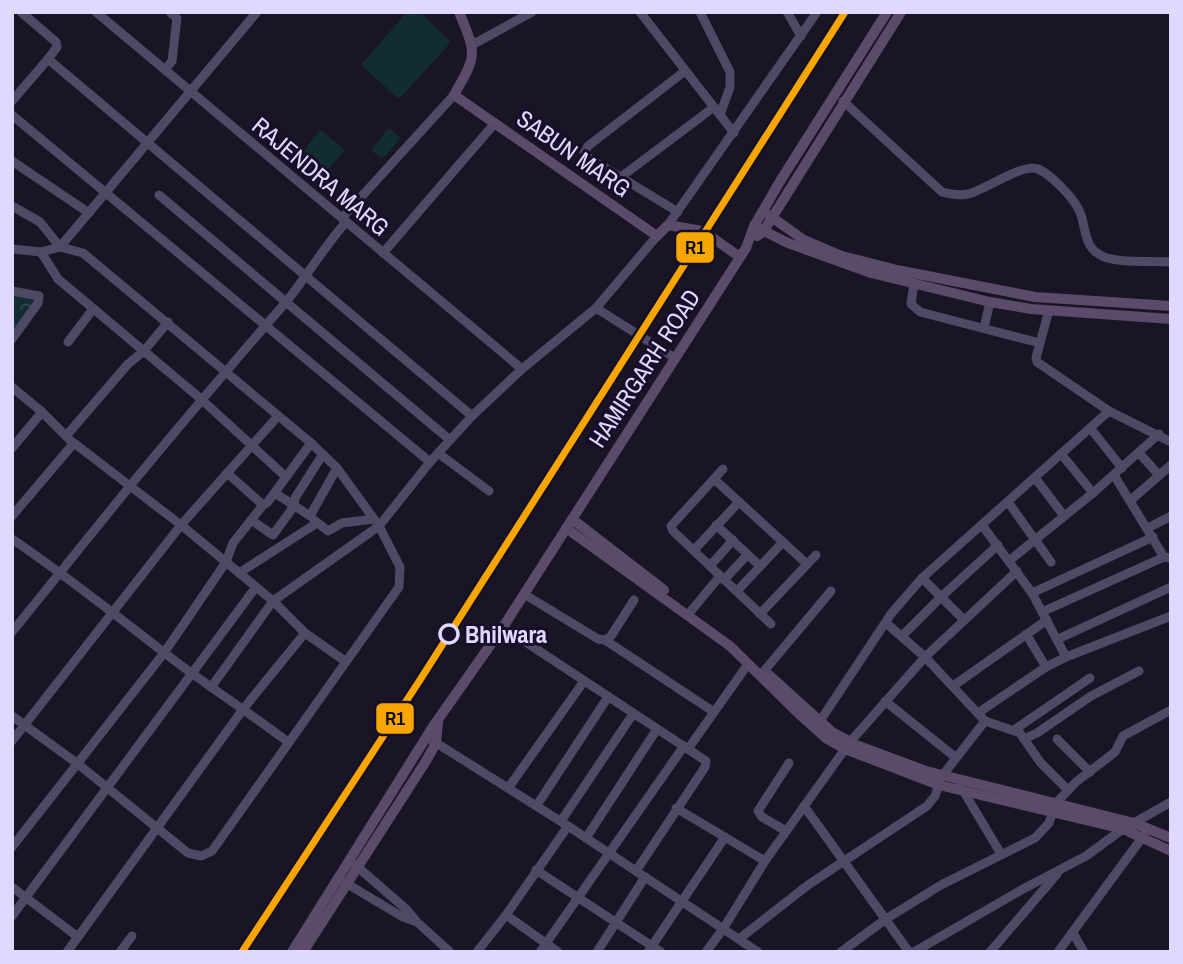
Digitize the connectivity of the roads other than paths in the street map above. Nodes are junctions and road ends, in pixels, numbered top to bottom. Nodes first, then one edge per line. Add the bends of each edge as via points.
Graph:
1 (21, 12) edge
2 (96, 12) edge
3 (170, 12) edge
4 (257, 12) edge
5 (459, 12) edge
6 (532, 12) edge
7 (640, 12) edge
8 (700, 12) edge
9 (787, 12) edge
10 (817, 12) edge
11 (887, 12) edge
12 (901, 12) edge
13 (801, 36) junction
14 (472, 46) junction
15 (48, 59) junction
16 (165, 70) junction
17 (685, 71) junction
18 (192, 92) junction
19 (454, 95) junction
20 (12, 101) edge
21 (844, 101) junction
22 (717, 111) junction
23 (12, 115) edge
24 (495, 123) junction
25 (734, 133) junction
26 (148, 141) junction
27 (12, 161) edge
28 (621, 177) junction
29 (107, 193) junction
30 (159, 195) dead end
31 (12, 206) edge
32 (678, 212) junction
33 (89, 213) junction
34 (768, 213) junction
35 (344, 220) junction
36 (668, 225) junction
37 (759, 229) junction
38 (657, 236) junction
39 (60, 247) junction
40 (12, 249) edge
41 (41, 252) junction
42 (383, 253) junction
43 (740, 257) junction
44 (1171, 262) edge
45 (307, 277) junction
46 (914, 284) junction
47 (12, 291) edge
48 (286, 302) junction
49 (990, 302) junction
50 (1171, 306) edge
51 (596, 308) junction
52 (93, 309) junction
53 (1049, 310) junction
54 (1171, 319) edge
55 (168, 322) junction
56 (265, 326) junction
57 (984, 328) junction
58 (12, 339) edge
59 (68, 342) dead end
60 (1041, 343) junction
61 (144, 351) junction
62 (675, 358) junction
63 (522, 369) junction
64 (228, 372) junction
65 (12, 387) edge
66 (201, 399) junction
67 (1110, 411) junction
68 (41, 412) junction
69 (278, 415) junction
70 (472, 416) junction
71 (1091, 429) junction
72 (1159, 434) junction
73 (70, 440) junction
74 (450, 440) junction
75 (1171, 442) edge
76 (311, 443) junction
77 (251, 444) junction
78 (12, 448) edge
79 (438, 453) junction
80 (1139, 453) junction
81 (323, 454) junction
82 (1062, 455) junction
83 (430, 462) junction
84 (1171, 465) edge
85 (337, 468) junction
86 (723, 469) dead end
87 (1118, 471) junction
88 (227, 473) junction
89 (1158, 475) junction
90 (286, 477) junction
91 (714, 479) junction
92 (1036, 479) junction
93 (130, 486) junction
94 (489, 491) dead end
95 (275, 492) junction
96 (1093, 493) junction
97 (1131, 500) junction
98 (739, 502) junction
99 (1008, 502) junction
100 (263, 505) junction
101 (294, 506) junction
102 (12, 516) edge
103 (1064, 516) junction
104 (1171, 516) edge
105 (314, 519) junction
106 (251, 520) junction
107 (377, 523) junction
108 (569, 524) junction
109 (181, 525) junction
110 (716, 525) junction
111 (982, 525) junction
112 (1150, 533) junction
113 (12, 539) edge
114 (1035, 539) junction
115 (733, 540) junction
116 (783, 542) junction
117 (998, 545) junction
118 (694, 550) junction
119 (747, 555) junction
120 (816, 555) dead end
121 (1167, 557) edge
122 (1010, 560) junction
123 (226, 562) junction
124 (1051, 562) dead end
125 (807, 565) junction
126 (710, 566) junction
127 (760, 566) junction
128 (1017, 571) junction
129 (60, 572) junction
130 (239, 573) junction
131 (722, 578) junction
132 (922, 578) junction
133 (256, 587) junction
134 (1171, 587) edge
135 (831, 590) dead end
136 (737, 591) junction
137 (1032, 593) junction
138 (524, 594) junction
139 (941, 597) junction
140 (634, 600) dead end
141 (273, 601) junction
142 (691, 611) junction
143 (114, 612) junction
144 (760, 614) junction
145 (1044, 616) junction
146 (1171, 617) edge
147 (964, 620) junction
148 (887, 622) junction
149 (771, 624) dead end
150 (503, 627) junction
151 (12, 632) edge
152 (304, 633) junction
153 (1026, 634) junction
154 (902, 636) junction
155 (1058, 639) junction
156 (605, 640) junction
157 (164, 653) junction
158 (925, 657) junction
159 (1066, 657) junction
160 (345, 661) junction
161 (748, 664) junction
162 (1046, 667) junction
163 (764, 671) junction
164 (1139, 671) dead end
165 (192, 673) junction
166 (1090, 678) dead end
167 (583, 681) junction
168 (212, 686) junction
169 (953, 686) junction
170 (608, 698) junction
171 (885, 701) junction
172 (244, 708) junction
173 (1171, 710) edge
174 (715, 712) junction
175 (978, 713) junction
176 (633, 714) junction
177 (12, 716) edge
178 (820, 721) junction
179 (985, 721) junction
180 (24, 726) junction
181 (657, 729) junction
182 (1014, 730) junction
183 (1024, 739) junction
184 (1057, 739) dead end
185 (432, 740) junction
186 (12, 741) edge
187 (288, 742) junction
188 (848, 746) junction
189 (686, 747) junction
190 (955, 757) junction
191 (789, 763) dead end
192 (78, 764) junction
193 (1090, 772) junction
194 (957, 779) junction
195 (941, 780) junction
196 (509, 788) junction
197 (107, 789) junction
198 (963, 790) junction
199 (1068, 790) junction
200 (1171, 802) edge
201 (537, 805) junction
202 (804, 806) junction
203 (676, 808) junction
204 (1054, 808) junction
205 (1134, 823) junction
206 (564, 824) junction
207 (156, 829) junction
208 (1123, 830) junction
209 (786, 831) junction
210 (1146, 833) junction
211 (725, 837) junction
212 (586, 838) junction
213 (1171, 838) edge
214 (12, 847) edge
215 (1171, 850) edge
216 (608, 852) junction
217 (1000, 854) junction
218 (765, 861) junction
219 (845, 862) junction
220 (354, 864) junction
221 (536, 870) junction
222 (1061, 870) junction
223 (636, 871) junction
224 (645, 877) junction
225 (342, 881) junction
226 (12, 887) edge
227 (578, 895) junction
228 (26, 897) junction
229 (683, 902) junction
230 (506, 915) junction
231 (12, 916) edge
232 (886, 919) junction
233 (416, 921) junction
234 (616, 921) junction
235 (723, 929) junction
236 (1073, 933) junction
237 (132, 936) dead end
238 (78, 937) junction
239 (739, 939) junction
240 (440, 943) junction
241 (543, 948) edge
242 (650, 949) edge
243 (67, 952) edge
244 (120, 952) edge
245 (292, 952) edge
246 (303, 952) edge
247 (432, 952) edge
248 (450, 952) edge
249 (477, 952) edge
250 (558, 952) edge
251 (597, 952) edge
252 (662, 952) edge
253 (706, 952) edge
254 (758, 952) edge
255 (841, 952) edge
256 (911, 952) edge
257 (990, 952) edge
258 (1058, 952) edge
259 (1084, 952) edge

1 - 15 street via 56,42
2 - 16 street, RAJENDRA MARG
3 - 16 street via 177,18 172,61
4 - 18 street
5 - 14 main road
6 - 14 street
7 - 17 street
8 - 22 street via 730,72 730,87
9 - 13 street
10 - 13 street
11 - 34 main road
12 - 21 main road
13 - 25 street
14 - 19 main road via 471,65
15 - 20 street
15 - 26 street
16 - 18 street, RAJENDRA MARG
17 - 22 street
17 - 28 street via 586,149 586,156
18 - 26 street
18 - 35 street, RAJENDRA MARG
19 - 24 main road, SABUN MARG
19 - 35 street
21 - 34 main road
21 - 44 street via 942,192 970,193 1021,170 1040,170 1074,200 1087,242 1097,253 1123,262
22 - 25 street
22 - 28 street
23 - 29 street
24 - 38 main road, SABUN MARG
24 - 42 street
25 - 32 street
26 - 29 street
26 - 45 street
27 - 33 street
28 - 32 street
29 - 33 street
29 - 56 street
30 - 48 street
31 - 39 street via 40,222
32 - 36 street
33 - 39 street
34 - 37 main road
34 - 50 main road via 804,240 842,256 897,270 1035,297
35 - 42 street, RAJENDRA MARG
35 - 45 street
36 - 38 main road
36 - 43 main road via 706,234
37 - 43 main road, HAMIRGARH ROAD
37 - 46 main road via 824,257
38 - 51 street
39 - 41 street
39 - 55 street via 83,253
40 - 41 street
41 - 52 street via 58,279
42 - 63 street, RAJENDRA MARG
43 - 62 main road, HAMIRGARH ROAD
45 - 48 street
45 - 70 street
46 - 49 main road
46 - 57 street via 912,307 919,312
47 - 58 street via 39,296
48 - 56 street
48 - 74 street
49 - 53 main road
49 - 57 street
51 - 62 street
51 - 63 street
52 - 59 street
52 - 61 street
53 - 54 main road
53 - 60 street
55 - 61 street
55 - 64 street
56 - 64 street
56 - 83 street
57 - 60 street
60 - 67 street via 1036,358 1042,367
61 - 66 street
61 - 73 street via 128,364
62 - 108 main road, HAMIRGARH ROAD
63 - 70 street
64 - 66 street
64 - 69 street
65 - 68 street
66 - 77 street
66 - 93 street
67 - 71 street
67 - 72 street
68 - 73 street
68 - 78 street
69 - 76 street
69 - 77 street
70 - 74 street
71 - 82 street
71 - 87 street
72 - 75 street
72 - 80 street
73 - 93 street
73 - 102 street
74 - 79 street
76 - 81 street
76 - 90 street
77 - 88 street
77 - 90 street
79 - 83 street
79 - 94 street
80 - 87 street
80 - 89 street
81 - 85 street
81 - 101 street
82 - 92 street
82 - 96 street
83 - 107 street
84 - 89 street
85 - 105 street
85 - 107 street
86 - 91 street
87 - 96 street
87 - 97 street
88 - 100 street
88 - 109 street
89 - 97 street
90 - 95 street
91 - 98 street
91 - 118 street via 671,526
92 - 99 street
92 - 103 street
93 - 109 street
93 - 129 street
95 - 100 street
95 - 101 street
96 - 103 street
97 - 112 street
98 - 110 street
98 - 116 street
99 - 111 street
99 - 114 street
100 - 106 street
101 - 105 street
101 - 106 street via 272,534
103 - 114 street
104 - 112 street
105 - 107 street via 328,531 342,523
105 - 130 street
106 - 123 street
107 - 141 street
107 - 160 street via 400,567 399,587
108 - 138 main road, HAMIRGARH ROAD
108 - 142 main road
108 - 161 main road
109 - 123 street
109 - 143 street
110 - 115 street
110 - 118 street
111 - 117 street
111 - 132 street
112 - 121 street
112 - 137 street
113 - 129 street
114 - 122 street
114 - 124 street
115 - 119 street
115 - 126 street
116 - 125 street
116 - 127 street
117 - 122 street
117 - 139 street
118 - 126 street
119 - 127 street
119 - 131 street
120 - 125 street
121 - 145 street
122 - 128 street
123 - 130 street
123 - 157 street
125 - 144 street
126 - 131 street
127 - 136 street
128 - 137 street
128 - 147 street
129 - 143 street
129 - 151 street
130 - 133 street
131 - 136 street
131 - 142 street
132 - 139 street
132 - 148 street
133 - 141 street
133 - 165 street
134 - 155 street
135 - 163 street
136 - 144 street
137 - 145 street
138 - 150 main road, HAMIRGARH ROAD
138 - 156 street
139 - 147 street
139 - 154 street
140 - 156 street
141 - 152 street
141 - 168 street
142 - 163 main road
143 - 157 street
143 - 180 street
144 - 149 street
145 - 153 street
145 - 155 street
146 - 159 street
147 - 158 street
148 - 154 street
148 - 178 street
150 - 167 street
150 - 185 main road, HAMIRGARH ROAD via 438,722
152 - 160 street
152 - 172 street
153 - 162 street
153 - 169 street
154 - 158 street
155 - 159 street
156 - 174 street
157 - 165 street
157 - 192 street
158 - 169 street
158 - 171 street
159 - 162 street
160 - 187 street
161 - 174 street
161 - 188 main road via 818,731
162 - 175 street
163 - 178 main road
164 - 183 street
165 - 168 street
165 - 197 street
166 - 182 street
167 - 170 street
167 - 196 street
168 - 172 street
169 - 175 street
170 - 176 street
170 - 201 street
171 - 188 street
171 - 190 street
172 - 187 street
172 - 207 street
173 - 193 street via 1126,733 1115,752
174 - 189 street
175 - 179 street
176 - 181 street
176 - 206 street
177 - 180 street
178 - 188 main road
179 - 182 street
179 - 190 street
180 - 186 street
180 - 192 street
181 - 189 street
181 - 212 street
182 - 183 street
183 - 199 street
184 - 193 street
185 - 196 street
185 - 220 main road via 426,761
187 - 207 street via 212,851 201,856 187,853
188 - 195 main road
188 - 202 street
189 - 203 street via 706,761
189 - 216 street
190 - 195 street
191 - 209 street via 758,811
192 - 197 street
192 - 214 street
193 - 199 street
194 - 195 main road
194 - 198 street
194 - 204 main road
195 - 198 main road
195 - 219 street via 927,806
196 - 201 street
197 - 207 street
197 - 228 street
198 - 204 main road
198 - 217 street
199 - 204 street
200 - 205 street
201 - 206 street
202 - 209 street
202 - 219 street
203 - 211 street
203 - 223 street
204 - 205 main road
204 - 208 main road
204 - 217 street via 1035,838
205 - 208 street
205 - 210 main road
206 - 212 street
206 - 221 street
207 - 238 street
208 - 210 main road
208 - 222 street
209 - 218 street
210 - 213 main road
210 - 215 main road
210 - 236 street
211 - 218 street
211 - 229 street
212 - 216 street
216 - 223 street
216 - 227 street
217 - 232 street
218 - 235 street
219 - 232 street
219 - 239 street
220 - 225 main road
220 - 233 street
221 - 227 street
221 - 230 street
222 - 256 street
222 - 257 street
223 - 224 street
224 - 229 street
224 - 234 street
225 - 233 street
225 - 245 main road
225 - 246 main road
226 - 228 street
227 - 234 street
227 - 241 street
228 - 231 street
228 - 238 street
229 - 235 street
229 - 242 street
230 - 241 street
230 - 249 street
232 - 255 street
232 - 256 street
233 - 240 street
234 - 242 street
234 - 251 street
235 - 239 street
235 - 253 street
236 - 258 street
236 - 259 street
237 - 244 street
238 - 243 street
239 - 254 street
240 - 247 street
240 - 248 street
241 - 250 street
242 - 252 street

